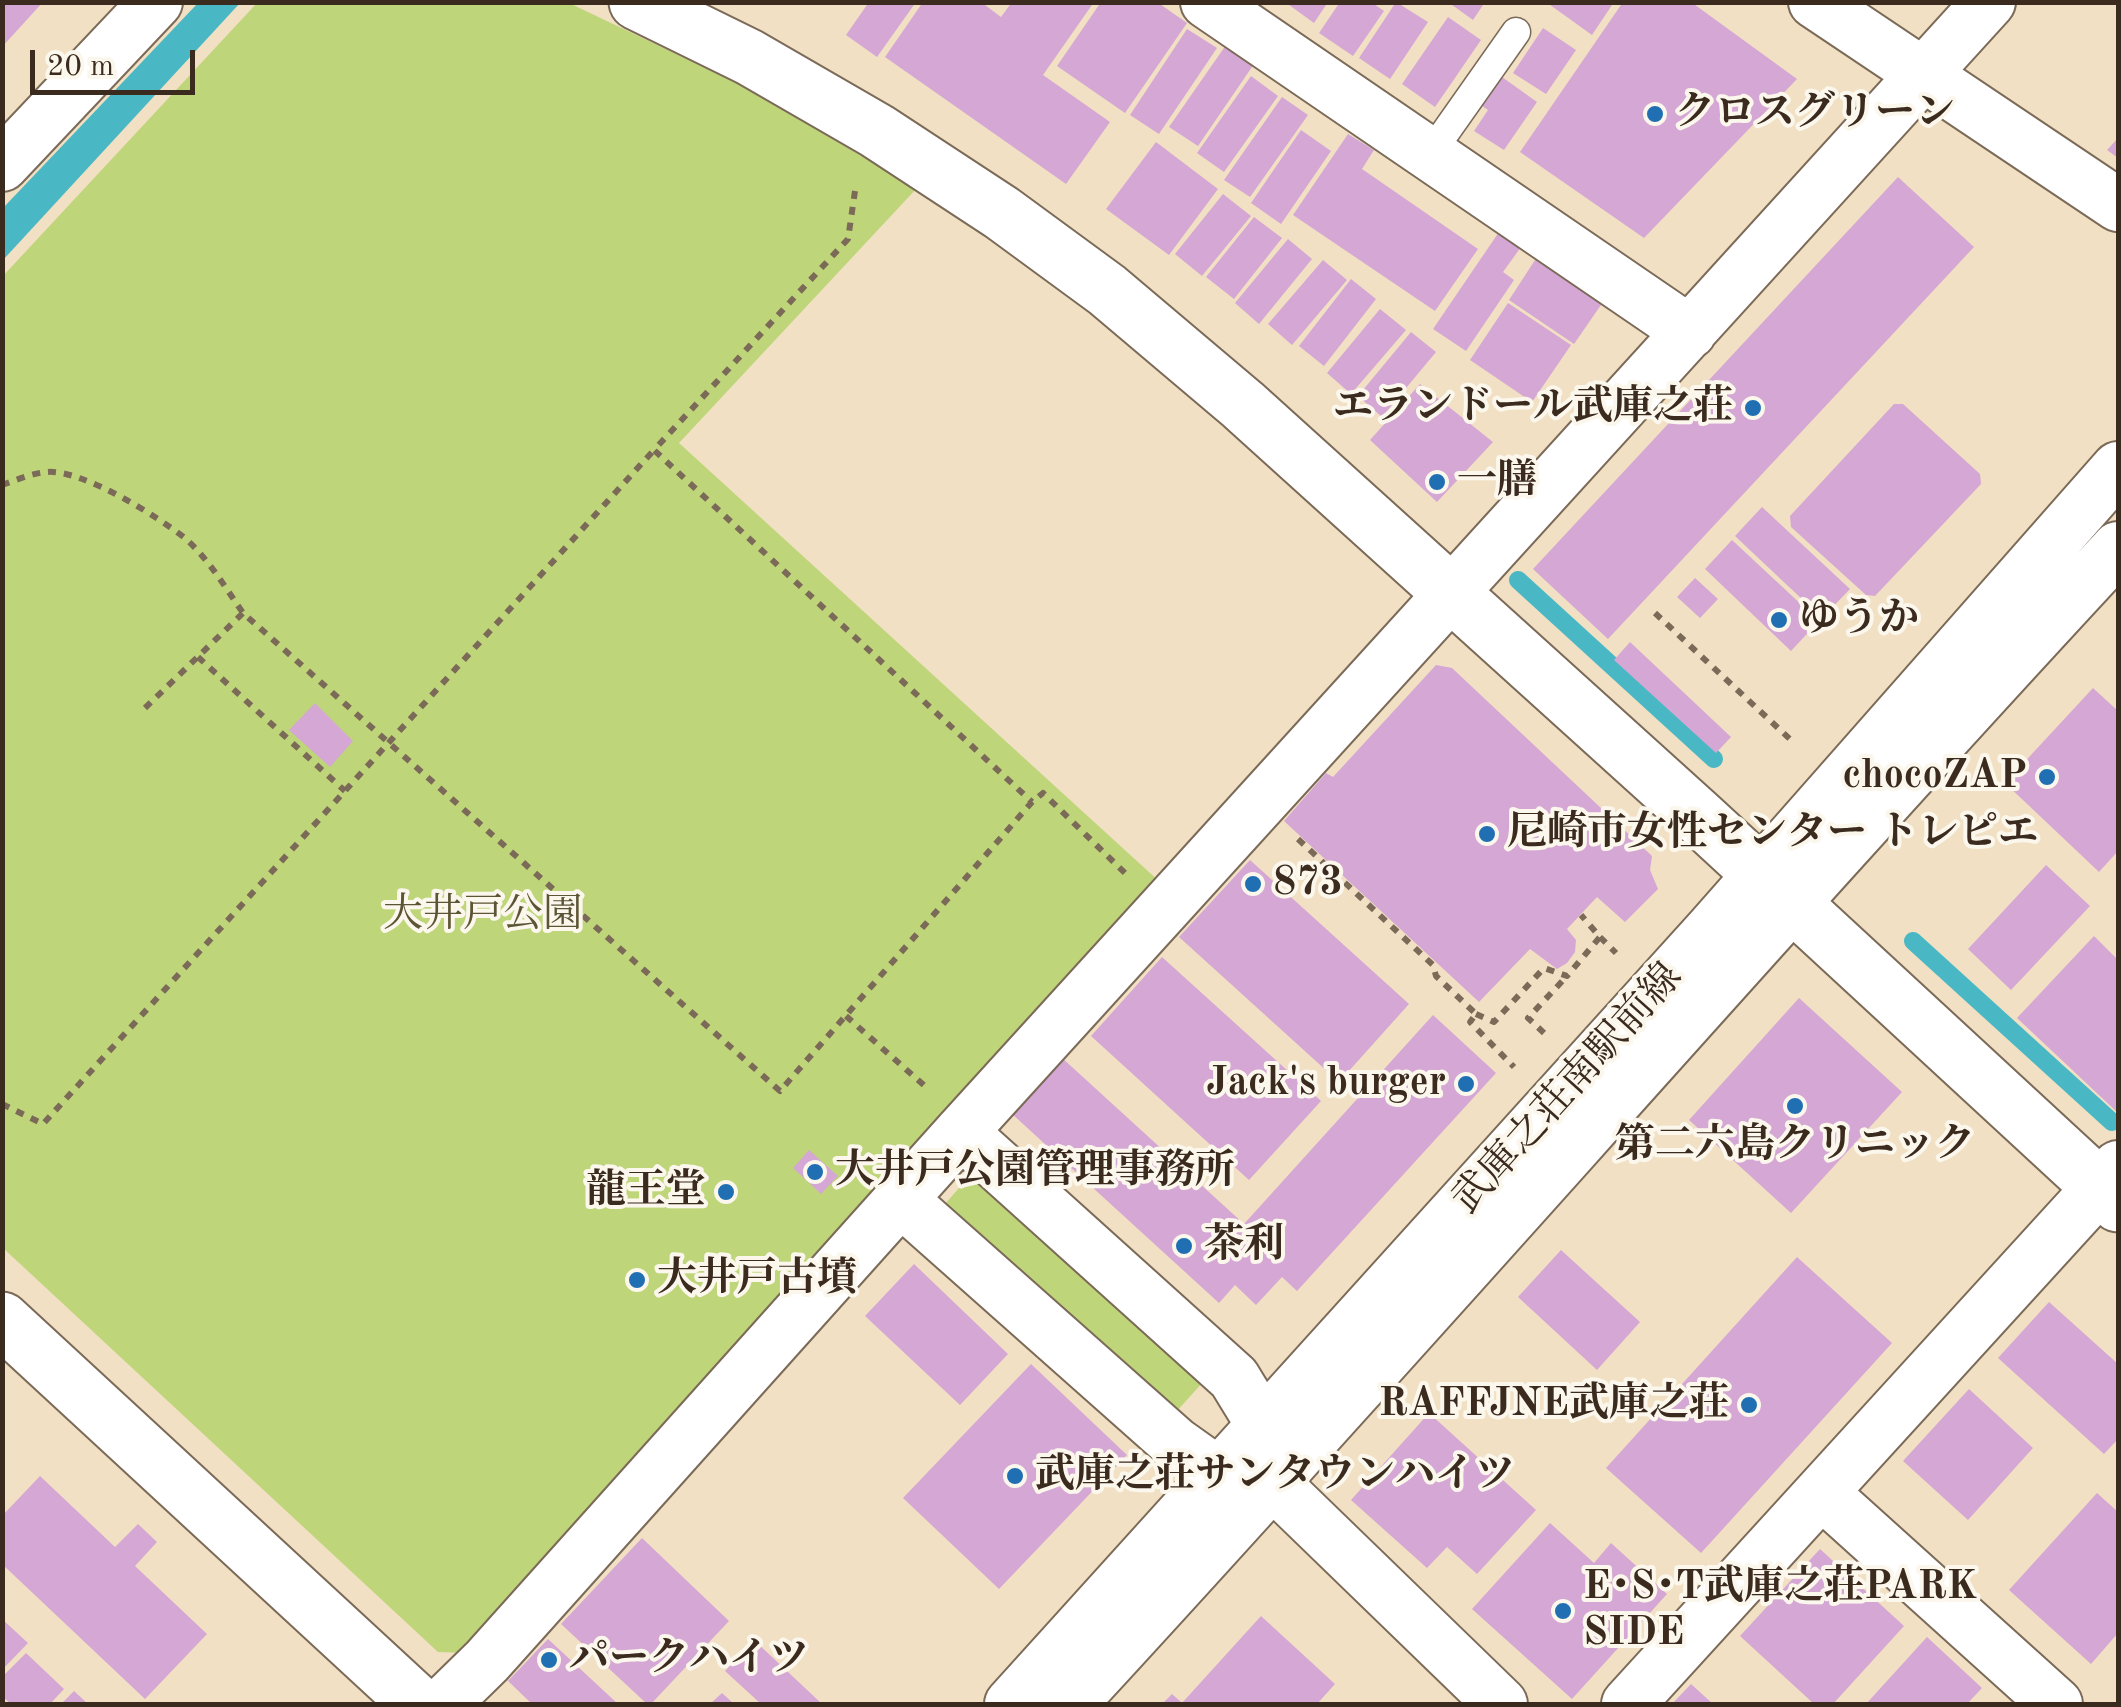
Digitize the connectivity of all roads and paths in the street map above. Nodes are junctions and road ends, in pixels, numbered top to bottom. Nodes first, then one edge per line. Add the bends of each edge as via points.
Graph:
1 (156, 2) edge
2 (1815, 2) edge
3 (1989, 2) edge
4 (666, 8) edge
5 (1242, 12) edge
6 (1516, 32) dead end
7 (1923, 76) junction
8 (1430, 154) junction
9 (2, 165) edge
10 (855, 190) dead end
11 (2118, 205) edge
12 (1690, 332) junction
13 (654, 450) junction
14 (2118, 468) edge
15 (2, 484) edge
16 (2118, 548) edge
17 (1450, 595) junction
18 (243, 613) junction
19 (1655, 613) dead end
20 (198, 657) junction
21 (145, 708) dead end
22 (1792, 741) dead end
23 (389, 743) junction
24 (345, 791) junction
25 (1032, 802) junction
26 (1260, 804) junction
27 (1776, 888) junction
28 (1163, 910) junction
29 (1581, 915) dead end
30 (1600, 937) junction
31 (1616, 953) dead end
32 (1567, 976) junction
33 (1476, 1014) junction
34 (846, 1016) junction
35 (1544, 1033) dead end
36 (1514, 1067) dead end
37 (2, 1104) edge
38 (965, 1128) junction
39 (2112, 1186) edge
40 (900, 1200) junction
41 (2, 1320) edge
42 (1264, 1427) junction
43 (1220, 1476) junction
44 (1274, 1484) junction
45 (1822, 1493) junction
46 (418, 1704) edge
47 (443, 1704) edge
48 (1011, 1704) edge
49 (1070, 1704) edge
50 (1501, 1704) edge
51 (1628, 1704) edge
52 (2056, 1704) edge

1 - 9 street
2 - 7 street
3 - 7 street
4 - 17 street via 877,130 1107,290
5 - 8 street
6 - 8 lane
7 - 11 street
7 - 12 street
8 - 12 street
10 - 13 path via 848,239
12 - 17 street
13 - 23 path
13 - 25 path
14 - 27 street, 武庫之荘南駅前線
15 - 18 path via 49,471 138,506 210,564
16 - 27 street, 武庫之荘南駅前線
17 - 26 street
17 - 27 street
18 - 20 path
18 - 23 path
19 - 22 path
20 - 21 path
20 - 24 path
23 - 24 path
23 - 34 path via 780,1092
24 - 37 path via 43,1124
25 - 28 path via 1043,793
25 - 34 path
26 - 28 street
26 - 33 path via 1433,965 1436,976
27 - 39 street
27 - 42 street, 武庫之荘南駅前線
27 - 44 street, 武庫之荘南駅前線
28 - 38 street
29 - 30 path
30 - 31 path
30 - 32 path
32 - 33 path via 1544,968 1494,1022
32 - 35 path via 1528,1018
33 - 36 path via 1470,1022
34 - 38 path
38 - 40 street
38 - 42 street via 1234,1378
39 - 45 street
40 - 43 street
40 - 47 street
41 - 46 street
42 - 43 street, 武庫之荘南駅前線
42 - 44 street
43 - 44 street
43 - 48 street, 武庫之荘南駅前線
44 - 49 street, 武庫之荘南駅前線
44 - 50 street
45 - 51 street
45 - 52 street

